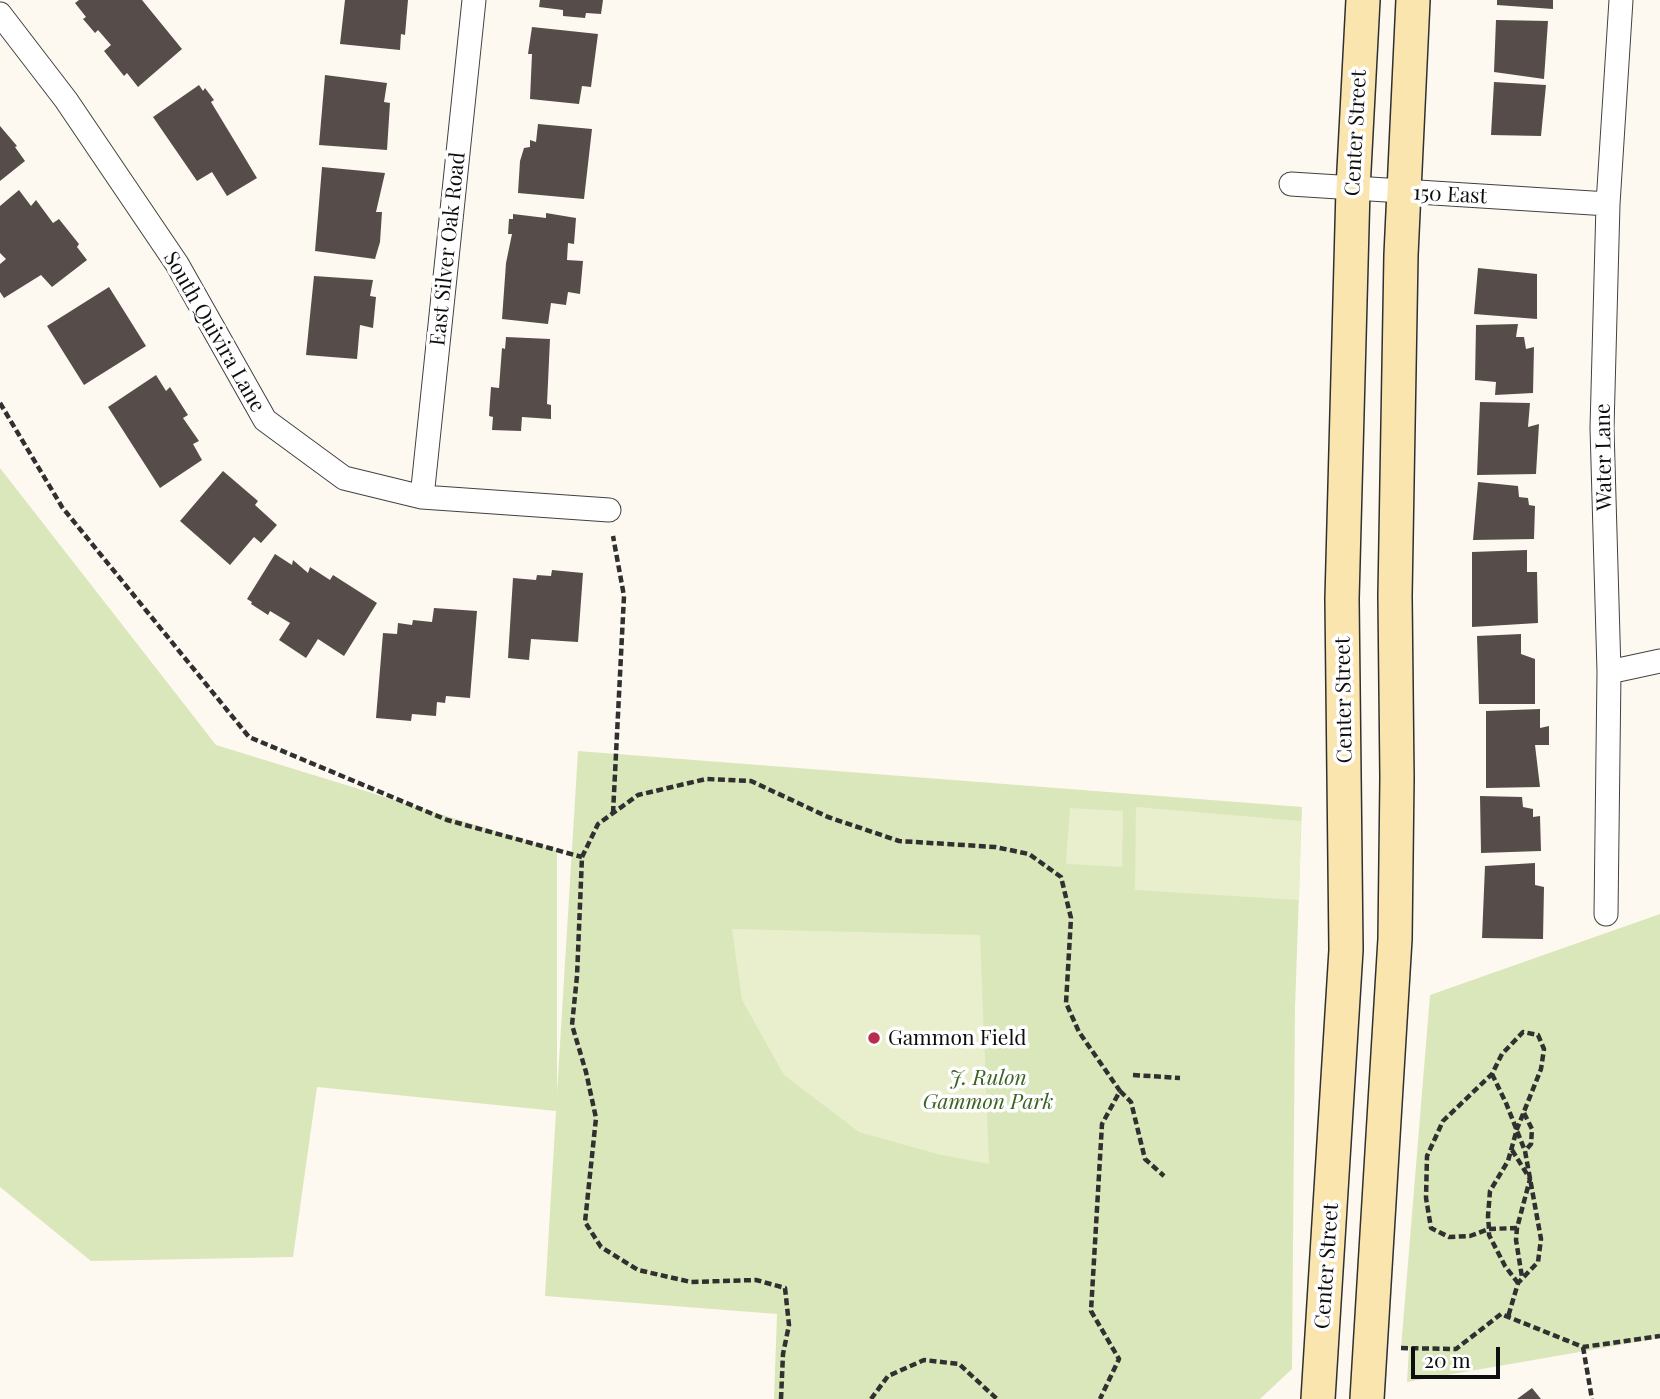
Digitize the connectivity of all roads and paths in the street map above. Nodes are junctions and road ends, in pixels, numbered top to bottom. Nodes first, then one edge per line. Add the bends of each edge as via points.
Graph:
1 (474, 0) edge
2 (1363, 0) edge
3 (1413, 0) edge
4 (1621, 0) edge
5 (0, 14) edge
6 (1291, 184) dead end
7 (1353, 189) junction
8 (1402, 192) junction
9 (1608, 204) junction
10 (0, 403) edge
11 (422, 497) junction
12 (609, 510) joint
13 (1660, 661) edge
14 (1609, 673) junction
15 (613, 814) junction
16 (582, 857) junction
17 (1606, 914) dead end
18 (1492, 1074) junction
19 (1133, 1075) dead end
20 (1180, 1078) dead end
21 (1120, 1091) junction
22 (1523, 1112) junction
23 (1517, 1129) junction
24 (1511, 1149) junction
25 (1525, 1151) junction
26 (1164, 1176) dead end
27 (1530, 1179) junction
28 (1517, 1228) junction
29 (1489, 1229) junction
30 (1520, 1280) junction
31 (1508, 1317) junction
32 (1660, 1336) edge
33 (1583, 1347) junction
34 (1401, 1348) dead end
35 (781, 1399) edge
36 (872, 1399) edge
37 (997, 1399) edge
38 (1100, 1399) edge
39 (1318, 1399) edge
40 (1367, 1399) edge
41 (1592, 1399) edge

1 - 11 street, East Silver Oak Road
2 - 7 main road, Center Street
3 - 8 main road
4 - 9 street, Water Lane
5 - 11 street, South Quivira Lane via 66,100 177,264 265,420 344,478
6 - 7 street, 150 East
7 - 8 street, 150 East
7 - 39 main road, Center Street via 1342,599 1346,950
8 - 9 street, 150 East
8 - 40 main road via 1395,939
9 - 14 street, Water Lane via 1602,428
10 - 16 path via 62,507 249,737 447,820
11 - 12 street, South Quivira Lane
12 - 15 path via 624,596
13 - 14 street
14 - 17 street, Water Lane
15 - 16 path via 598,824
15 - 21 path via 638,795 706,779 751,781 828,817 899,841 995,847 1030,854 1061,877 1071,918 1066,1003 1079,1032
16 - 35 path via 572,1025 596,1118 585,1222 601,1247 638,1270 691,1282 756,1280 785,1289 789,1325
18 - 22 path via 1522,1032 1538,1035 1544,1049 1541,1069
18 - 23 path
18 - 29 path via 1443,1121 1427,1156 1426,1198 1431,1228 1449,1237
19 - 20 path
21 - 26 path via 1131,1102 1145,1159
21 - 38 path via 1102,1124 1091,1302 1091,1311 1119,1359
22 - 23 path
22 - 25 path via 1532,1129 1531,1144
23 - 24 path
23 - 25 path
24 - 27 path
24 - 29 path via 1490,1191
25 - 27 path
27 - 28 path
27 - 30 path via 1541,1239 1538,1262
28 - 29 path
28 - 30 path
29 - 30 path via 1505,1266
30 - 31 path
31 - 33 path
31 - 34 path via 1501,1314 1455,1349
32 - 33 path
33 - 41 path
36 - 37 path via 888,1376 924,1360 959,1364

